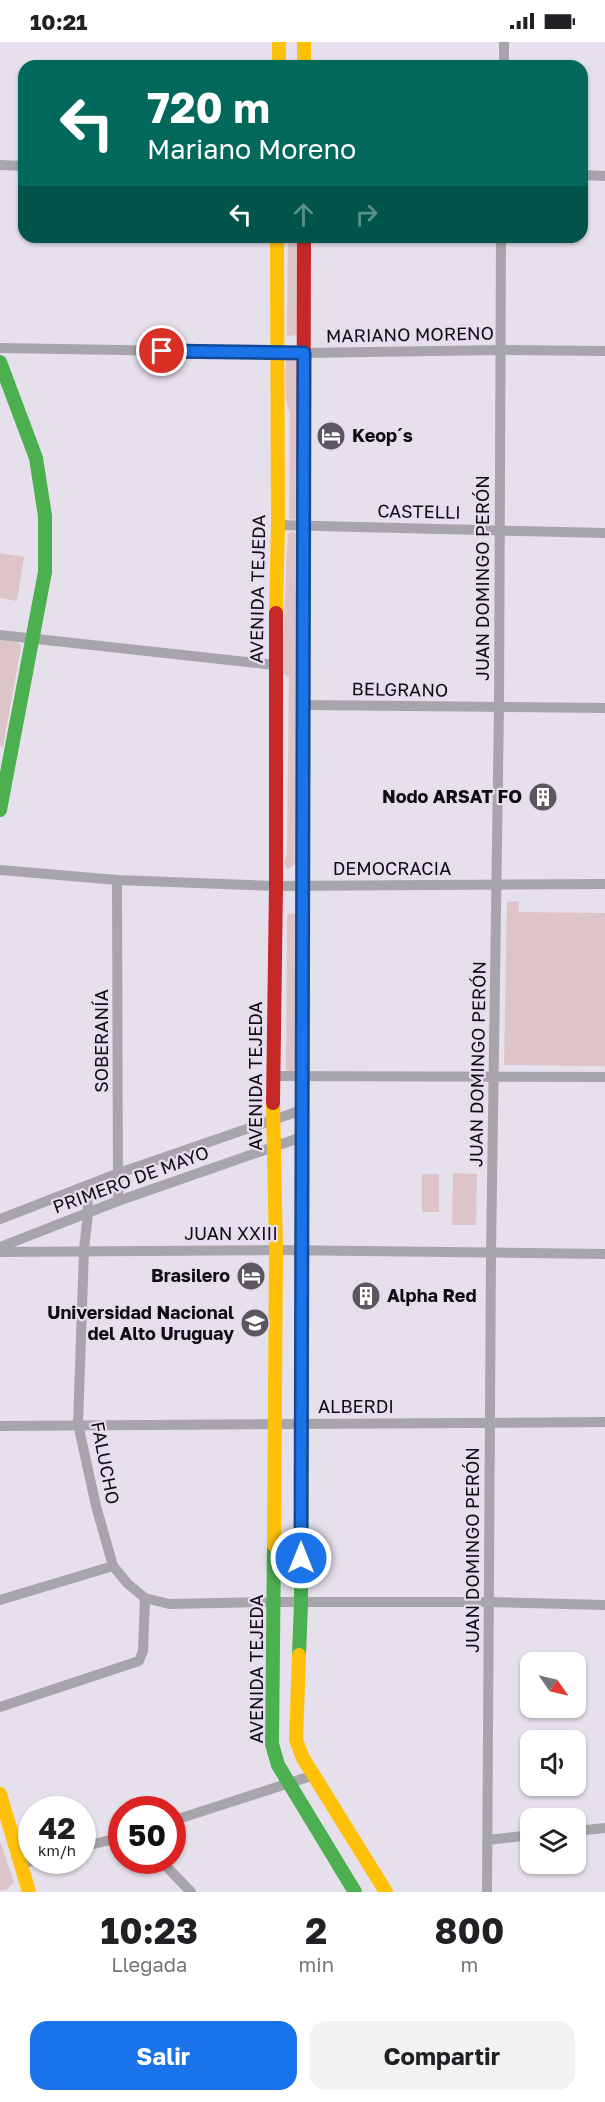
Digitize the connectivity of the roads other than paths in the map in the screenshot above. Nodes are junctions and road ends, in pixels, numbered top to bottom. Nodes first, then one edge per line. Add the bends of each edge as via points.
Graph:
1 (279, 42) edge
2 (304, 42) edge
3 (504, 42) edge
4 (279, 60) edge
5 (304, 60) edge
6 (504, 60) edge
7 (0, 165) edge
8 (18, 166) edge
9 (588, 175) edge
10 (605, 176) edge
11 (277, 243) edge
12 (304, 243) edge
13 (501, 243) edge
14 (0, 348) edge
15 (500, 350) junction
16 (605, 351) edge
17 (278, 353) junction
18 (304, 353) junction
19 (0, 362) edge
20 (278, 525) junction
21 (303, 525) junction
22 (500, 530) junction
23 (605, 533) edge
24 (0, 635) edge
25 (32, 638) junction
26 (275, 665) junction
27 (303, 705) junction
28 (499, 707) junction
29 (605, 708) edge
30 (0, 810) edge
31 (0, 870) edge
32 (117, 880) junction
33 (605, 884) edge
34 (276, 886) junction
35 (302, 886) junction
36 (496, 886) junction
37 (273, 1076) junction
38 (302, 1076) junction
39 (494, 1077) junction
40 (605, 1077) edge
41 (302, 1110) junction
42 (273, 1120) junction
43 (302, 1137) junction
44 (273, 1146) junction
45 (119, 1173) junction
46 (87, 1186) junction
47 (118, 1201) junction
48 (88, 1213) junction
49 (0, 1219) edge
50 (0, 1247) edge
51 (84, 1250) junction
52 (276, 1250) junction
53 (302, 1251) junction
54 (0, 1252) edge
55 (491, 1253) junction
56 (605, 1254) edge
57 (605, 1422) edge
58 (491, 1423) junction
59 (78, 1424) junction
60 (275, 1424) junction
61 (302, 1424) junction
62 (0, 1426) edge
63 (113, 1566) junction
64 (145, 1598) junction
65 (0, 1600) edge
66 (275, 1602) junction
67 (489, 1602) junction
68 (301, 1603) junction
69 (605, 1605) edge
70 (0, 1707) edge
71 (314, 1775) junction
72 (289, 1784) junction
73 (0, 1794) edge
74 (186, 1817) edge
75 (605, 1828) edge
76 (586, 1830) edge
77 (520, 1836) edge
78 (488, 1840) junction
79 (18, 1854) edge
80 (24, 1874) edge
81 (174, 1874) edge
82 (29, 1892) edge
83 (191, 1892) edge
84 (355, 1892) edge
85 (386, 1892) edge
86 (487, 1892) edge

1 - 4 main road
2 - 5 main road
3 - 6 street
7 - 8 street
9 - 10 street
11 - 17 main road, AVENIDA TEJEDA
12 - 18 main road
13 - 15 street, JUAN DOMINGO PERÓN
14 - 17 street, MARIANO MORENO
15 - 16 street, MARIANO MORENO
15 - 18 street, MARIANO MORENO
15 - 22 street, JUAN DOMINGO PERÓN
17 - 18 street, MARIANO MORENO
17 - 20 main road, AVENIDA TEJEDA
18 - 21 main road
19 - 25 main road via 36,458 45,516 45,572
20 - 21 street, CASTELLI
20 - 26 main road, AVENIDA TEJEDA
21 - 22 street, CASTELLI
21 - 27 main road
22 - 23 street, CASTELLI
22 - 28 street, JUAN DOMINGO PERÓN
24 - 25 street
25 - 26 street
25 - 30 main road
26 - 34 main road, AVENIDA TEJEDA
27 - 28 street, BELGRANO
27 - 35 main road
28 - 29 street, BELGRANO
28 - 36 street, JUAN DOMINGO PERÓN
31 - 32 street, DEMOCRACIA
32 - 34 street, DEMOCRACIA
32 - 45 street, SOBERANÍA
33 - 36 street, DEMOCRACIA
34 - 35 street, DEMOCRACIA
34 - 37 main road, AVENIDA TEJEDA
35 - 36 street, DEMOCRACIA
35 - 38 main road
36 - 39 street, JUAN DOMINGO PERÓN
37 - 38 street
37 - 42 main road, AVENIDA TEJEDA
38 - 39 street
38 - 41 main road
39 - 40 street
39 - 55 street, JUAN DOMINGO PERÓN
41 - 42 street, PRIMERO DE MAYO
41 - 43 main road
42 - 44 main road, AVENIDA TEJEDA
42 - 45 street, PRIMERO DE MAYO
43 - 44 street, PRIMERO DE MAYO
43 - 53 main road
44 - 47 street, PRIMERO DE MAYO
44 - 52 main road, AVENIDA TEJEDA
45 - 46 street, PRIMERO DE MAYO
45 - 47 street, SOBERANÍA
46 - 48 street, FALUCHO
46 - 49 street, PRIMERO DE MAYO
47 - 48 street, PRIMERO DE MAYO
48 - 50 street, PRIMERO DE MAYO
48 - 51 street, FALUCHO
51 - 52 street, JUAN XXIII
51 - 54 street, JUAN XXIII
51 - 59 street, FALUCHO
52 - 53 street, JUAN XXIII
52 - 60 main road, AVENIDA TEJEDA
53 - 55 street, JUAN XXIII
53 - 61 main road
55 - 56 street, JUAN XXIII
55 - 58 street, JUAN DOMINGO PERÓN
57 - 58 street, ALBERDI
58 - 61 street, ALBERDI
58 - 67 street, JUAN DOMINGO PERÓN
59 - 60 street, ALBERDI
59 - 62 street, ALBERDI
59 - 63 street, FALUCHO
60 - 61 street, ALBERDI
60 - 66 main road, AVENIDA TEJEDA
61 - 68 main road
63 - 64 street
63 - 65 street
64 - 66 street via 169,1604
64 - 70 street via 143,1651 139,1661
66 - 68 street
66 - 72 main road, AVENIDA TEJEDA via 272,1744
67 - 68 street
67 - 69 street
67 - 78 street, JUAN DOMINGO PERÓN
68 - 71 main road via 296,1740
71 - 72 street
71 - 85 main road
72 - 74 street
72 - 84 main road, AVENIDA TEJEDA
73 - 79 main road
75 - 76 street
77 - 78 street
78 - 86 street, JUAN DOMINGO PERÓN
80 - 82 main road
81 - 83 street

